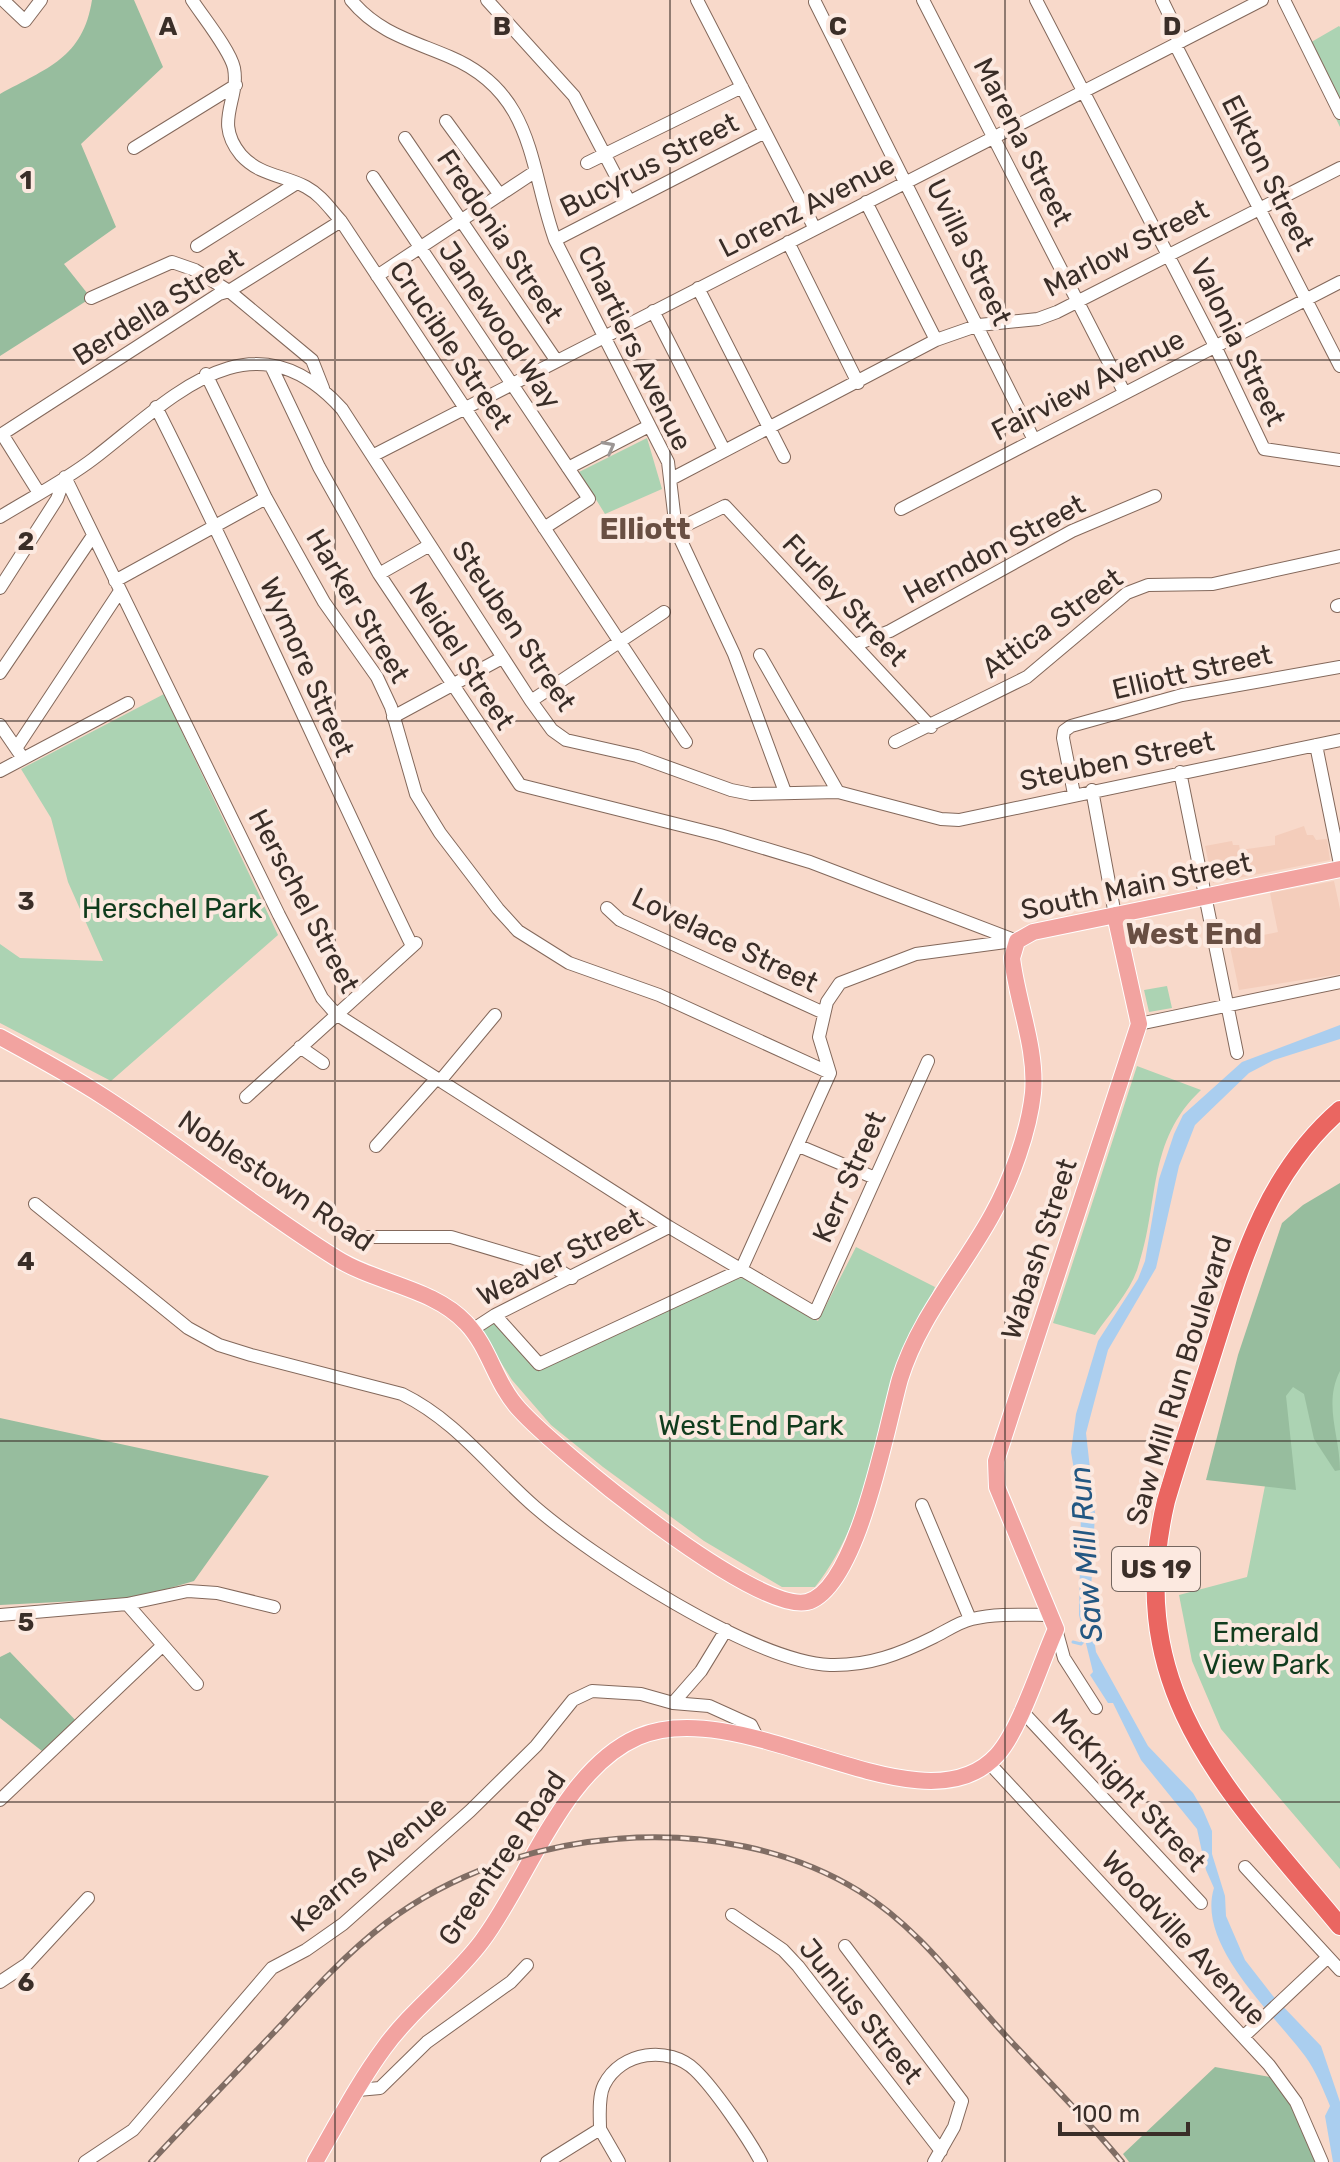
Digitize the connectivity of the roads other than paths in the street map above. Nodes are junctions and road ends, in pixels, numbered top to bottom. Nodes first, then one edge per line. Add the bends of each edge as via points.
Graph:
1 (3, 0) edge
2 (41, 0) edge
3 (192, 0) edge
4 (351, 0) edge
5 (487, 0) edge
6 (697, 0) edge
7 (923, 0) edge
8 (1036, 0) edge
9 (1162, 0) edge
10 (1262, 0) edge
11 (1284, 0) edge
12 (815, 2) dead end
13 (1178, 43) junction
14 (236, 85) junction
15 (742, 87) junction
16 (1084, 91) junction
17 (1340, 113) edge
18 (446, 121) dead end
19 (765, 132) junction
20 (405, 138) dead end
21 (994, 138) junction
22 (134, 148) dead end
23 (605, 155) junction
24 (587, 163) dead end
25 (1340, 168) edge
26 (536, 171) junction
27 (373, 177) dead end
28 (907, 181) junction
29 (297, 183) junction
30 (500, 195) junction
31 (629, 201) junction
32 (866, 202) junction
33 (1258, 207) junction
34 (460, 220) junction
35 (341, 221) junction
36 (815, 229) junction
37 (555, 240) junction
38 (788, 242) junction
39 (197, 246) dead end
40 (420, 249) junction
41 (1169, 255) junction
42 (377, 276) junction
43 (1340, 282) edge
44 (698, 288) junction
45 (229, 291) junction
46 (91, 298) dead end
47 (1305, 300) junction
48 (1078, 301) junction
49 (653, 311) junction
50 (979, 325) junction
51 (604, 336) junction
52 (936, 340) junction
53 (1215, 346) junction
54 (556, 360) junction
55 (1340, 366) edge
56 (272, 368) junction
57 (206, 374) junction
58 (512, 383) junction
59 (858, 383) junction
60 (323, 388) junction
61 (1124, 392) junction
62 (156, 407) junction
63 (464, 408) junction
64 (649, 426) junction
65 (771, 428) junction
66 (1034, 440) junction
67 (724, 450) junction
68 (374, 455) junction
69 (784, 457) dead end
70 (1340, 460) edge
71 (568, 468) junction
72 (65, 477) junction
73 (671, 479) junction
74 (39, 493) junction
75 (1155, 496) dead end
76 (266, 498) junction
77 (901, 509) dead end
78 (0, 517) edge
79 (215, 526) junction
80 (544, 528) junction
81 (676, 530) junction
82 (92, 537) junction
83 (430, 545) junction
84 (1340, 556) edge
85 (379, 574) junction
86 (118, 586) junction
87 (0, 588) edge
88 (664, 612) dead end
89 (620, 640) junction
90 (855, 645) junction
91 (760, 655) dead end
92 (502, 658) junction
93 (1340, 667) edge
94 (0, 673) edge
95 (452, 686) junction
96 (531, 701) junction
97 (128, 703) dead end
98 (393, 717) junction
99 (0, 725) edge
100 (931, 727) junction
101 (1340, 740) edge
102 (686, 742) dead end
103 (895, 742) dead end
104 (1316, 745) junction
105 (17, 747) junction
106 (23, 760) junction
107 (0, 771) edge
108 (1180, 772) junction
109 (1092, 790) junction
110 (785, 792) junction
111 (838, 792) junction
112 (1074, 794) junction
113 (720, 835) joint
114 (1340, 866) edge
115 (1206, 896) junction
116 (607, 908) dead end
117 (1115, 915) junction
118 (1017, 941) junction
119 (1340, 982) edge
120 (1227, 1006) junction
121 (824, 1013) junction
122 (336, 1014) junction
123 (495, 1015) dead end
124 (1139, 1024) junction
125 (0, 1037) edge
126 (300, 1047) junction
127 (1237, 1053) dead end
128 (928, 1061) dead end
129 (323, 1063) dead end
130 (830, 1073) junction
131 (438, 1080) junction
132 (246, 1097) dead end
133 (1340, 1110) edge
134 (1340, 1124) edge
135 (376, 1146) dead end
136 (799, 1146) junction
137 (875, 1178) junction
138 (35, 1204) dead end
139 (669, 1227) junction
140 (362, 1237) dead end
141 (741, 1270) junction
142 (572, 1278) junction
143 (815, 1313) joint
144 (495, 1315) junction
145 (472, 1330) junction
146 (922, 1505) dead end
147 (127, 1604) junction
148 (274, 1607) dead end
149 (0, 1615) edge
150 (970, 1619) junction
151 (1053, 1622) junction
152 (726, 1630) junction
153 (161, 1647) junction
154 (197, 1684) dead end
155 (673, 1703) junction
156 (1096, 1708) dead end
157 (1021, 1710) junction
158 (757, 1737) junction
159 (989, 1763) junction
160 (0, 1800) edge
161 (1245, 1867) dead end
162 (88, 1898) dead end
163 (1201, 1903) dead end
164 (1340, 1909) edge
165 (732, 1915) dead end
166 (1340, 1926) edge
167 (845, 1946) dead end
168 (1328, 1957) junction
169 (527, 1965) dead end
170 (1340, 1970) edge
171 (0, 1982) edge
172 (1243, 2037) junction
173 (358, 2090) junction
174 (600, 2129) junction
175 (938, 2156) edge
176 (85, 2162) edge
177 (315, 2162) edge
178 (547, 2162) edge
179 (619, 2162) edge
180 (761, 2162) edge
181 (1322, 2162) edge

1 - 2 street via 25,21
3 - 14 street via 233,63
4 - 26 street, Chartiers Avenue via 386,31 454,58 489,83 524,129
5 - 23 street via 574,96
6 - 15 street
7 - 21 street, Marena Street
8 - 16 street, Valonia Street
9 - 13 street, Elkton Street
10 - 13 street, Lorenz Avenue
11 - 17 street
12 - 28 street, Uvilla Street
13 - 16 street, Lorenz Avenue
13 - 33 street, Elkton Street
14 - 22 street
14 - 29 street, Crucible Street via 226,122 232,139 256,167
15 - 19 street
15 - 23 street
16 - 21 street, Lorenz Avenue
16 - 41 street, Valonia Street
18 - 30 street
19 - 31 street, Bucyrus Street
19 - 36 street
20 - 34 street, Fredonia Street
21 - 28 street, Lorenz Avenue
21 - 48 street, Marena Street
23 - 24 street
23 - 31 street
25 - 33 street, Marlow Street
26 - 30 street
26 - 37 street, Chartiers Avenue
27 - 40 street, Janewood Way
28 - 32 street, Lorenz Avenue
28 - 50 street, Uvilla Street
29 - 35 street, Crucible Street via 320,196
29 - 39 street
30 - 34 street
31 - 37 street, Bucyrus Street
32 - 36 street, Lorenz Avenue
32 - 52 street
33 - 41 street, Marlow Street
33 - 47 street, Elkton Street
34 - 40 street
34 - 54 street, Fredonia Street
35 - 42 street, Crucible Street
35 - 45 street, Berdella Street
36 - 38 street, Lorenz Avenue
37 - 51 street, Chartiers Avenue
38 - 44 street, Lorenz Avenue
38 - 59 street
40 - 42 street
40 - 58 street, Janewood Way
41 - 48 street, Marlow Street
41 - 53 street, Valonia Street
42 - 63 street, Crucible Street
43 - 47 street, Fairview Avenue
44 - 49 street, Lorenz Avenue
44 - 65 street
45 - 46 street via 172,262
45 - 60 street via 312,360
45 - 74 street, Berdella Street via 2,434
47 - 53 street, Fairview Avenue
47 - 55 street, Elkton Street
48 - 50 street, Marlow Street via 1038,319
48 - 61 street, Marena Street
49 - 51 street, Lorenz Avenue
49 - 67 street
50 - 52 street, Marlow Street
50 - 66 street, Uvilla Street
51 - 54 street, Lorenz Avenue
51 - 64 street, Chartiers Avenue
52 - 59 street, Marlow Street
53 - 61 street, Fairview Avenue
53 - 70 street, Valonia Street via 1264,449
54 - 58 street, Lorenz Avenue
56 - 57 street, Steuben Street via 232,366
56 - 60 street, Steuben Street
56 - 85 street, Neidel Street
57 - 62 street, Steuben Street
57 - 76 street, Harker Street
58 - 63 street, Lorenz Avenue
58 - 71 street, Janewood Way
59 - 65 street, Marlow Street
60 - 68 street, Steuben Street
61 - 66 street, Fairview Avenue
62 - 72 street, Steuben Street
62 - 79 street, Wymore Street
63 - 68 street, Lorenz Avenue
63 - 80 street, Crucible Street
71 -> 64 street
64 - 73 street, Chartiers Avenue
65 - 67 street, Marlow Street
65 - 69 street
66 - 77 street, Fairview Avenue
67 - 73 street, Marlow Street
68 - 83 street, Steuben Street
71 - 80 street, Janewood Way via 589,499
72 - 74 street, Steuben Street
72 - 82 street, Herschel Street
72 - 87 street via 57,499
73 - 81 street, Chartiers Avenue
74 - 78 street, Steuben Street
75 - 90 street, Herndon Street via 1072,531
76 - 79 street
76 - 98 street, Harker Street via 324,602 377,677
79 - 86 street
79 - 122 street, Wymore Street via 269,634 319,755 414,944
80 - 89 street, Crucible Street
81 - 90 street, Furley Street via 725,506
81 - 110 street, Chartiers Avenue via 734,654
82 - 86 street, Herschel Street
82 - 94 street
83 - 85 street
83 - 92 street, Steuben Street
84 - 100 street, Attica Street via 1213,584 1148,585 1127,593 1027,677
85 - 95 street, Neidel Street
86 - 105 street
86 - 122 street, Herschel Street via 285,928
88 - 89 street
89 - 96 street
89 - 102 street, Crucible Street
90 - 100 street, Furley Street
91 - 111 street
92 - 95 street
92 - 96 street, Steuben Street
93 - 112 street, Elliott Street via 1182,695 1071,726 1063,738
95 - 98 street
95 - 113 street, Neidel Street via 520,785
96 - 110 street, Steuben Street via 566,740 637,756 731,790
97 - 106 street
98 - 130 street, Harker Street via 416,794 479,888 518,931 569,963 659,995
99 - 105 street
100 - 103 street, Attica Street
101 - 104 street, Steuben Street
104 - 108 street, Steuben Street
104 - 114 street
105 - 106 street
106 - 107 street
108 - 109 street, Steuben Street
108 - 115 street
109 - 112 street, Steuben Street
109 - 117 street
110 - 111 street, Steuben Street
111 - 112 street, Steuben Street via 959,820
113 - 118 street, South Main Street via 810,862
114 - 115 main road, South Main Street
115 - 117 main road, South Main Street
115 - 120 street
116 - 121 street, Lovelace Street via 620,920
117 - 118 main road, South Main Street via 1033,932
117 - 124 main road
118 - 121 street via 916,954 846,979
118 - 145 main road, Noblestown Road via 1012,958 1033,1084 1020,1140 992,1216 910,1351 871,1496 835,1578 820,1596 798,1603 776,1598 686,1546 625,1501 521,1411 500,1386
119 - 120 street
120 - 124 street
120 - 127 street
121 - 130 street via 819,1037
122 - 126 street
122 - 131 street, Herschel Street
123 - 131 street
124 - 151 main road, Wabash Street via 996,1461 997,1487
125 - 145 main road, Noblestown Road via 102,1095 335,1258 448,1309
126 - 129 street
126 - 132 street
128 - 137 street, Kerr Street
130 - 136 street
131 - 135 street
131 - 139 street, Herschel Street
133 - 166 highway, Saw Mill Run Boulevard / US 19 via 1281,1177 1249,1239 1166,1501 1155,1587 1166,1667 1196,1742 1228,1791
134 - 164 highway, Saw Mill Run Boulevard / US 19 via 1291,1183 1260,1243 1177,1504 1166,1587 1177,1665 1205,1737
136 - 137 street
136 - 141 street
137 - 143 street, Kerr Street
138 - 152 street via 188,1328 209,1339 402,1394 424,1405 463,1435 535,1507 602,1557
139 - 141 street, Herschel Street
139 - 142 street, Weaver Street
140 - 142 street via 451,1237 555,1268
141 - 143 street, Herschel Street
141 - 144 street via 539,1364
142 - 144 street, Weaver Street
144 - 145 street, Weaver Street
146 - 150 street
147 - 148 street via 188,1591
147 - 149 street
147 - 153 street
150 - 151 street
150 - 152 street via 886,1659 852,1665 781,1657
151 - 156 street, Wabash Street via 1064,1658
151 - 157 main road
152 - 155 street
153 - 154 street
153 - 160 street
155 - 158 street, Kearns Avenue via 731,1713 751,1725
155 - 176 street, Kearns Avenue via 612,1691 592,1691 573,1700 536,1746 343,1924 272,1968 133,2130
157 - 159 main road
157 - 163 street, McKnight Street
158 - 159 main road, Greentree Road via 867,1771 935,1783 965,1777
158 - 173 main road, Greentree Road via 665,1728 640,1736 607,1757 566,1805 481,1943 384,2048
159 - 172 street, Woodville Avenue
161 - 168 street
162 - 171 street via 27,1964
165 - 175 street, Junius Street via 798,1966
167 - 175 street via 962,2101
168 - 170 street
168 - 172 street
169 - 173 street via 427,2042 380,2088
172 - 181 street, Woodville Avenue via 1288,2090
173 - 177 main road, Greentree Road
174 - 178 street
174 - 179 street
174 - 180 street via 604,2085 617,2070 633,2058 665,2054 695,2070

